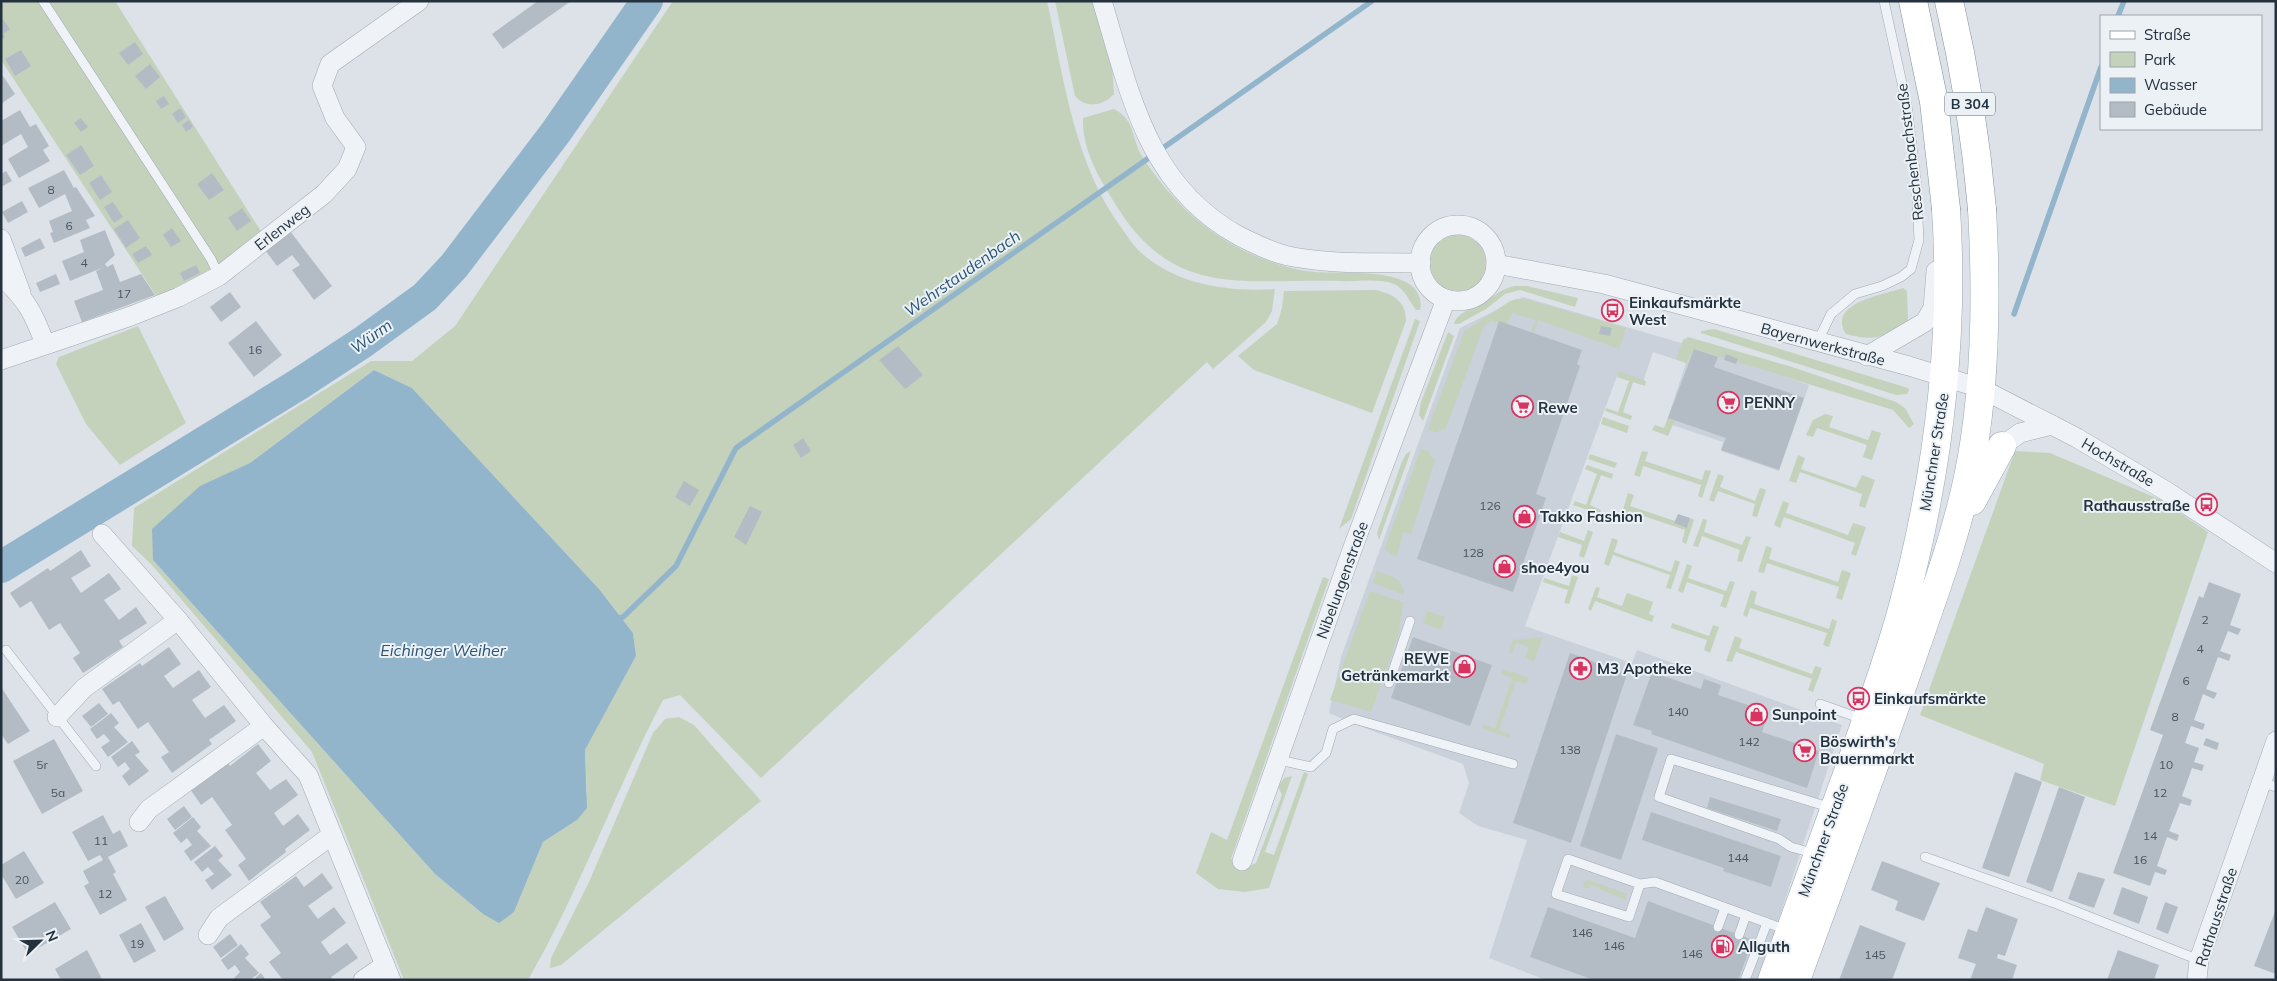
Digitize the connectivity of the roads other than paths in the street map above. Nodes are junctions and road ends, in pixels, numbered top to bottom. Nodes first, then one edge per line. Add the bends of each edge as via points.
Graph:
1 (43, 1) edge
2 (418, 1) edge
3 (1102, 1) edge
4 (1884, 1) edge
5 (1913, 1) edge
6 (1949, 1) edge
7 (1, 239) edge
8 (1948, 243) junction
9 (1421, 263) junction
10 (1496, 264) junction
11 (1, 276) edge
12 (219, 276) junction
13 (22, 294) junction
14 (1446, 299) junction
15 (1817, 343) junction
16 (45, 344) junction
17 (1867, 356) junction
18 (1, 360) edge
19 (1945, 377) junction
20 (1980, 388) junction
21 (2052, 425) junction
22 (2002, 446) joint
23 (102, 534) dead end
24 (1952, 538) junction
25 (2276, 563) edge
26 (178, 620) junction
27 (1410, 621) dead end
28 (6, 650) dead end
29 (1389, 683) dead end
30 (1820, 704) dead end
31 (57, 717) junction
32 (1877, 725) junction
33 (264, 726) junction
34 (2276, 741) edge
35 (1278, 760) junction
36 (1513, 764) dead end
37 (96, 766) dead end
38 (2268, 785) edge
39 (1845, 812) junction
40 (139, 822) dead end
41 (332, 835) junction
42 (1925, 857) dead end
43 (1829, 858) junction
44 (1242, 861) dead end
45 (1640, 884) junction
46 (1725, 908) junction
47 (1746, 915) junction
48 (1718, 927) dead end
49 (1794, 932) junction
50 (1739, 935) dead end
51 (208, 936) dead end
52 (2199, 960) junction
53 (388, 972) edge
54 (363, 980) edge
55 (1745, 980) edge
56 (1772, 980) edge
57 (1796, 980) edge
58 (2197, 980) edge

1 - 12 lane
2 - 12 street, Erlenweg via 330,64 322,86 335,118 356,147 347,169 324,194
3 - 9 street via 1146,136 1162,166 1198,208 1220,226 1286,256 1352,264
4 - 15 lane, Reschenbachstraße via 1908,106 1919,240 1910,268 1901,277 1882,286 1855,294 1831,314
5 - 8 main road, B 304 via 1934,102
6 - 20 main road, B 304 via 1969,97 1982,209 1984,284
7 - 13 street
8 - 17 street via 1937,265 1933,308 1925,322
8 - 19 main road, B 304
9 - 10 street via 1421,254 1434,234 1456,225 1479,232 1488,240
9 - 14 street via 1423,278 1430,289
10 - 14 street via 1494,276 1478,296 1465,301
10 - 15 street, Bayernwerkstraße via 1604,284
11 - 13 street
12 - 16 street, Erlenweg via 171,300
13 - 16 street
14 - 35 street, Nibelungenstraße
15 - 17 street, Bayernwerkstraße
16 - 18 street, Erlenweg
17 - 19 street, Bayernwerkstraße
19 - 20 street, Münchner Straße
19 - 32 main road, Münchner Straße / B 304 via 1933,468
20 - 21 street, Hochstraße
20 - 24 main road, Münchner Straße / B 304 via 1970,468
21 - 22 street via 2020,433
21 - 25 street, Hochstraße via 2166,491
22 - 24 main road
23 - 26 street
24 - 32 main road, Münchner Straße / B 304
26 - 31 street via 84,688
26 - 33 street
27 - 29 lane
28 - 31 lane
30 - 32 lane
31 - 37 lane
32 - 39 main road, Münchner Straße / B 304
33 - 40 street via 149,809
33 - 41 street via 308,775
34 - 38 street, Rathausstraße
35 - 36 lane via 1311,767 1326,753 1333,729 1354,719
35 - 44 street, Nibelungenstraße
38 - 52 street, Rathausstraße
39 - 43 main road, Münchner Straße / B 304
39 - 43 lane via 1671,759 1658,797
41 - 51 street via 219,918
41 - 53 street
42 - 52 lane via 2058,904
43 - 49 main road, Münchner Straße / B 304
45 - 45 lane via 1568,859 1556,894 1629,917
45 - 46 lane via 1655,882
46 - 47 lane
46 - 48 lane
47 - 49 lane
47 - 50 lane
49 - 55 lane
49 - 56 main road, Münchner Straße / B 304
49 - 57 main road, Münchner Straße / B 304
52 - 58 street, Rathausstraße
53 - 54 street

